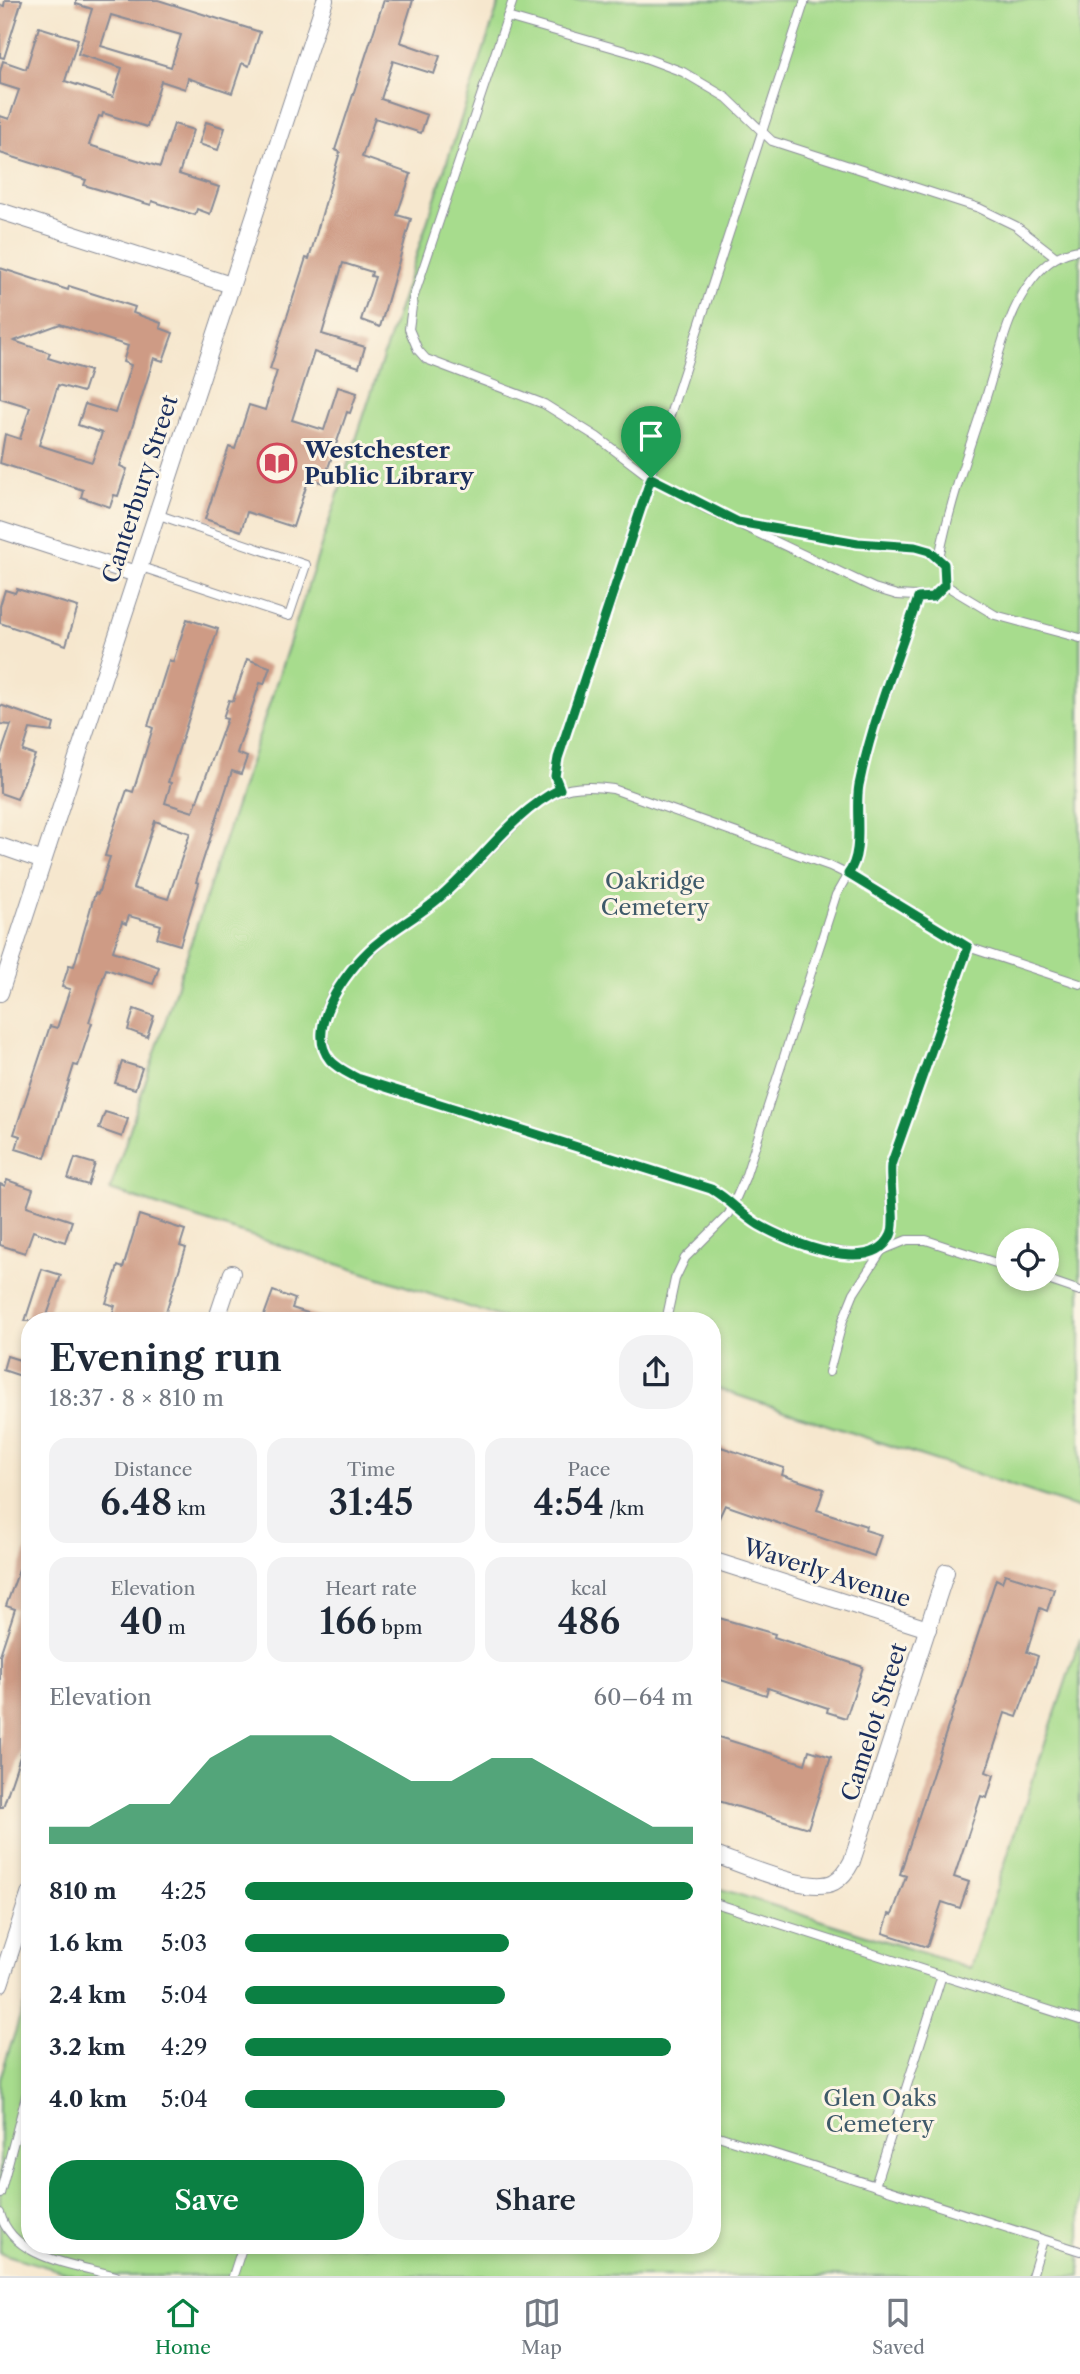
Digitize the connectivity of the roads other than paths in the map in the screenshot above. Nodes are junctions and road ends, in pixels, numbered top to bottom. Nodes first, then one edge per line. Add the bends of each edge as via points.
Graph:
1 (325, 0) edge
2 (513, 0) edge
3 (805, 0) edge
4 (507, 17) junction
5 (762, 134) junction
6 (0, 211) edge
7 (1080, 250) edge
8 (1056, 257) junction
9 (231, 285) junction
10 (651, 478) junction
11 (156, 514) junction
12 (738, 522) junction
13 (0, 530) edge
14 (939, 558) junction
15 (137, 570) junction
16 (945, 585) junction
17 (918, 598) junction
18 (1080, 638) edge
19 (560, 789) junction
20 (0, 846) edge
21 (43, 860) junction
22 (848, 874) junction
23 (968, 947) junction
24 (1080, 984) edge
25 (0, 993) edge
26 (734, 1205) junction
27 (881, 1250) junction
28 (996, 1263) edge
29 (232, 1273) dead end
30 (1059, 1284) edge
31 (1080, 1291) edge
32 (219, 1312) edge
33 (668, 1312) edge
34 (829, 1373) dead end
35 (721, 1563) edge
36 (946, 1572) dead end
37 (928, 1629) junction
38 (721, 1857) edge
39 (721, 1905) edge
40 (21, 1920) edge
41 (942, 1975) junction
42 (0, 1984) edge
43 (1080, 2020) edge
44 (21, 2115) edge
45 (721, 2137) edge
46 (875, 2186) junction
47 (0, 2194) edge
48 (0, 2213) edge
49 (1043, 2240) junction
50 (21, 2245) edge
51 (1080, 2251) edge
52 (48, 2254) edge
53 (240, 2254) edge
54 (116, 2276) edge
55 (233, 2276) edge
56 (1032, 2276) edge

1 - 9 street, Canterbury Street
2 - 4 lane
3 - 5 lane
4 - 5 lane via 632,52 683,72 727,98
4 - 10 lane via 413,299 409,316 412,341 426,359 544,404
5 - 8 lane via 789,149 996,215
5 - 10 lane
6 - 9 street
7 - 8 lane
8 - 14 lane via 1031,281 1014,311 951,506
9 - 11 street, Canterbury Street
10 - 12 lane
10 - 19 lane via 558,758 555,776
11 - 15 street, Canterbury Street
11 - 15 lane via 306,565 289,616
12 - 14 lane via 858,543 915,547
12 - 17 lane via 874,587
13 - 15 street
14 - 16 lane
15 - 21 street, Canterbury Street
16 - 17 lane via 933,597
16 - 18 lane via 995,615
17 - 22 lane via 867,750 859,788 857,852
19 - 22 lane via 591,785 613,789
19 - 26 lane via 532,807 444,894 357,962 331,1002 322,1034 324,1048 330,1060 357,1078 694,1183
20 - 21 street
21 - 25 street, Canterbury Street
22 - 23 lane
22 - 26 lane via 836,895
23 - 24 lane
23 - 27 lane via 891,1165 893,1233
26 - 27 lane via 757,1224 809,1247 859,1255
26 - 33 lane via 685,1258
27 - 28 lane via 907,1240 926,1240
27 - 34 lane via 842,1320
29 - 32 street
30 - 31 lane
35 - 37 street, Waverly Avenue
36 - 37 street, Camelot Street
37 - 38 street, Camelot Street via 852,1861 836,1881 809,1885
39 - 41 lane
40 - 42 street
41 - 43 lane
41 - 46 lane
44 - 47 lane
45 - 46 lane
46 - 49 lane
48 - 50 lane via 5,2229
49 - 51 lane
49 - 56 lane
52 - 54 lane
53 - 55 lane

